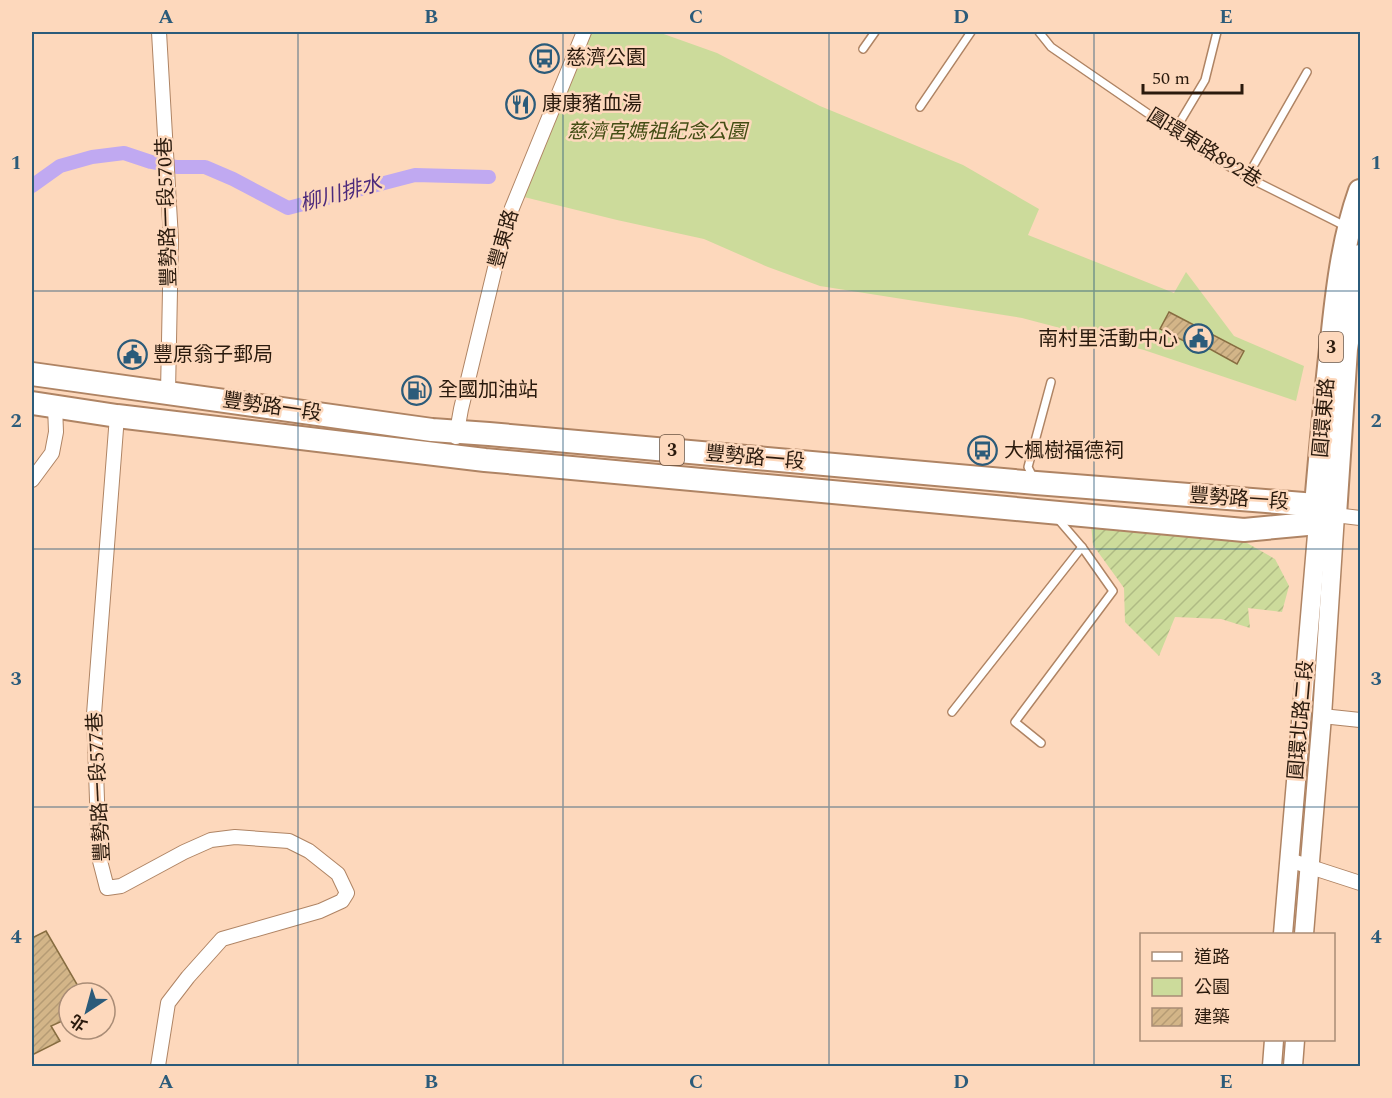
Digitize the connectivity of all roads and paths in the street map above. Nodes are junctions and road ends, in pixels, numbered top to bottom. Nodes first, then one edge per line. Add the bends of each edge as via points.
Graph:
1 (159, 32) edge
2 (584, 32) edge
3 (874, 32) edge
4 (971, 32) edge
5 (1039, 32) edge
6 (1217, 32) edge
7 (862, 49) dead end
8 (1307, 72) dead end
9 (920, 107) dead end
10 (1174, 132) junction
11 (1247, 177) junction
12 (1360, 191) edge
13 (1349, 228) junction
14 (1360, 256) edge
15 (32, 374) edge
16 (1051, 382) dead end
17 (168, 392) junction
18 (32, 403) edge
19 (55, 406) junction
20 (117, 416) junction
21 (457, 431) junction
22 (454, 456) junction
23 (32, 480) edge
24 (1044, 498) junction
25 (1323, 514) junction
26 (1360, 518) edge
27 (1082, 547) junction
28 (951, 712) dead end
29 (1322, 716) junction
30 (1360, 720) edge
31 (1041, 743) dead end
32 (1289, 860) junction
33 (1310, 867) junction
34 (1360, 883) edge
35 (1283, 933) edge
36 (1304, 933) edge
37 (1274, 1041) edge
38 (1295, 1041) edge
39 (158, 1066) edge
40 (1272, 1066) edge
41 (1293, 1066) edge

1 - 17 street, 豐勢路一段570巷 via 171,239
2 - 21 street, 豐東路 via 502,239
3 - 7 lane
4 - 9 lane
5 - 10 lane, 圓環東路892巷 via 1050,47
6 - 10 lane via 1205,80
8 - 11 lane
10 - 11 lane, 圓環東路892巷
11 - 13 lane, 圓環東路892巷
12 - 13 main road, 圓環東路 / 3
13 - 25 main road, 圓環東路 / 3 via 1336,302
14 - 25 main road, 圓環東路 / 3
15 - 17 main road, 豐勢路一段 / 3
16 - 24 lane via 1028,467
17 - 21 main road, 豐勢路一段 / 3
18 - 19 main road, 豐勢路一段 / 3
19 - 20 main road, 豐勢路一段 / 3
19 - 23 street via 52,453
20 - 22 main road, 豐勢路一段 / 3
20 - 39 street, 豐勢路一段577巷 via 94,714 99,857 107,888 121,886 210,840 235,837 289,841 309,850 338,874 347,893 342,901 320,911 222,939 168,1003
21 - 22 street, 豐東路
21 - 24 main road, 豐勢路一段 / 3
22 - 24 main road, 豐勢路一段 / 3
24 - 25 main road, 豐勢路一段 / 3
24 - 25 main road, 豐勢路一段 / 3 via 1244,530
24 - 27 lane
25 - 26 street, 豐勢路一段
25 - 29 street, 圓環北路二段
25 - 32 street, 圓環北路二段
27 - 28 lane
27 - 31 lane via 1113,591 1015,722
29 - 30 street
29 - 33 street, 圓環北路二段
32 - 33 street
32 - 35 street, 圓環北路二段
33 - 34 street
33 - 36 street, 圓環北路二段
37 - 40 street
38 - 41 street

